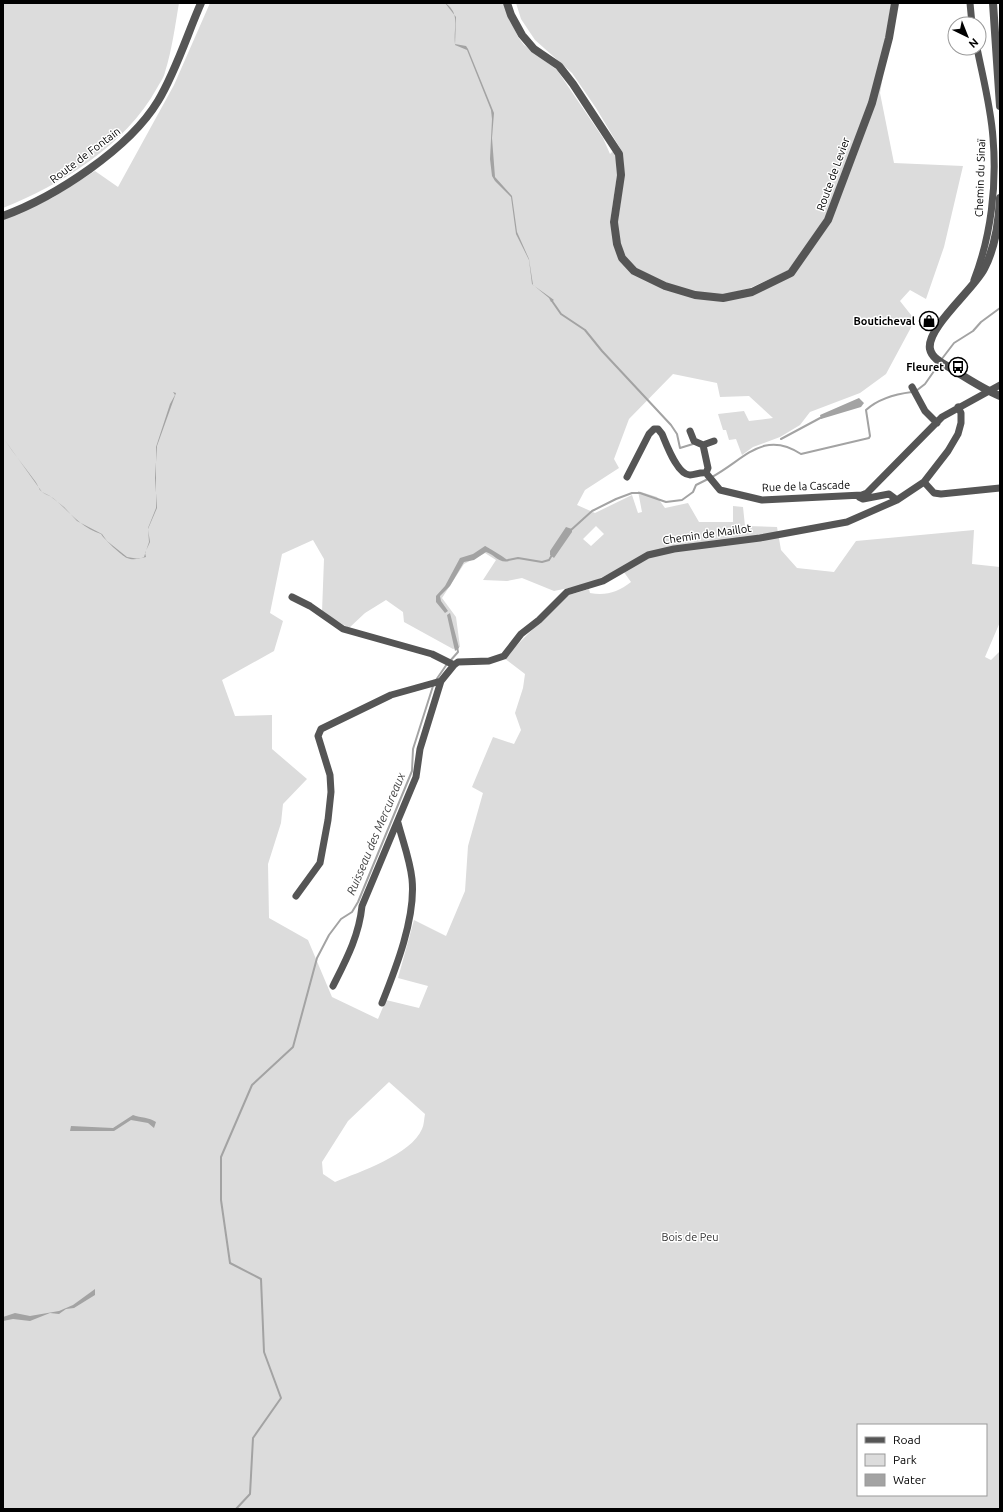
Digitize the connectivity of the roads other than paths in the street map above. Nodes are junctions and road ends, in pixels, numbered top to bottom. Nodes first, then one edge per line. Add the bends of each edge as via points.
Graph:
1 (201, 3) edge
2 (507, 3) edge
3 (895, 3) edge
4 (970, 3) edge
5 (994, 3) edge
6 (971, 16) edge
7 (979, 56) edge
8 (1000, 106) edge
9 (1000, 198) edge
10 (3, 216) edge
11 (973, 284) junction
12 (1000, 385) edge
13 (913, 390) dead end
14 (987, 391) junction
15 (1000, 396) edge
16 (958, 407) junction
17 (937, 423) junction
18 (690, 431) dead end
19 (714, 441) dead end
20 (703, 445) junction
21 (708, 476) junction
22 (627, 477) dead end
23 (924, 482) junction
24 (1000, 488) edge
25 (856, 496) junction
26 (896, 500) junction
27 (292, 597) dead end
28 (451, 663) junction
29 (437, 681) junction
30 (398, 823) junction
31 (296, 896) dead end
32 (333, 986) dead end
33 (382, 1003) dead end

1 - 10 street, Route de Fontain via 165,88 144,120 113,150 78,176 20,210
2 - 3 street, Route de Levier via 522,35 534,49 559,66 574,84 619,154 621,175 614,222 622,258 634,271 665,286 695,295 723,298 752,292 791,273 828,220 872,103
4 - 6 street
5 - 8 street
7 - 11 street, Chemin du Sinaï via 993,139 993,171 988,236
9 - 11 street via 993,246 984,270
11 - 14 street via 931,337 930,350 947,366
12 - 14 street, Rue de la Cascade
13 - 17 street via 925,411
14 - 15 street
14 - 16 street, Rue de la Cascade
16 - 17 street, Rue de la Cascade
16 - 23 street, Chemin de Maillot via 961,413 958,434
17 - 25 street, Rue de la Cascade via 867,493
18 - 20 street via 694,440
19 - 20 street
20 - 21 street
21 - 22 street via 685,474 678,468 658,429 649,434
21 - 25 street, Rue de la Cascade via 717,488 727,493 762,500
23 - 24 street via 934,493 942,494
23 - 26 street, Chemin de Maillot
25 - 26 street via 863,499 889,494
26 - 28 street, Chemin de Maillot via 847,522 648,555 602,581 567,592 521,634 504,656 489,661
27 - 28 street via 343,629 432,654
28 - 29 street
29 - 30 street via 420,749 416,777
29 - 31 street via 391,695 321,728 318,736 330,776 328,820 320,863
30 - 32 street via 362,906 351,951
30 - 33 street via 411,873 411,903 400,957

